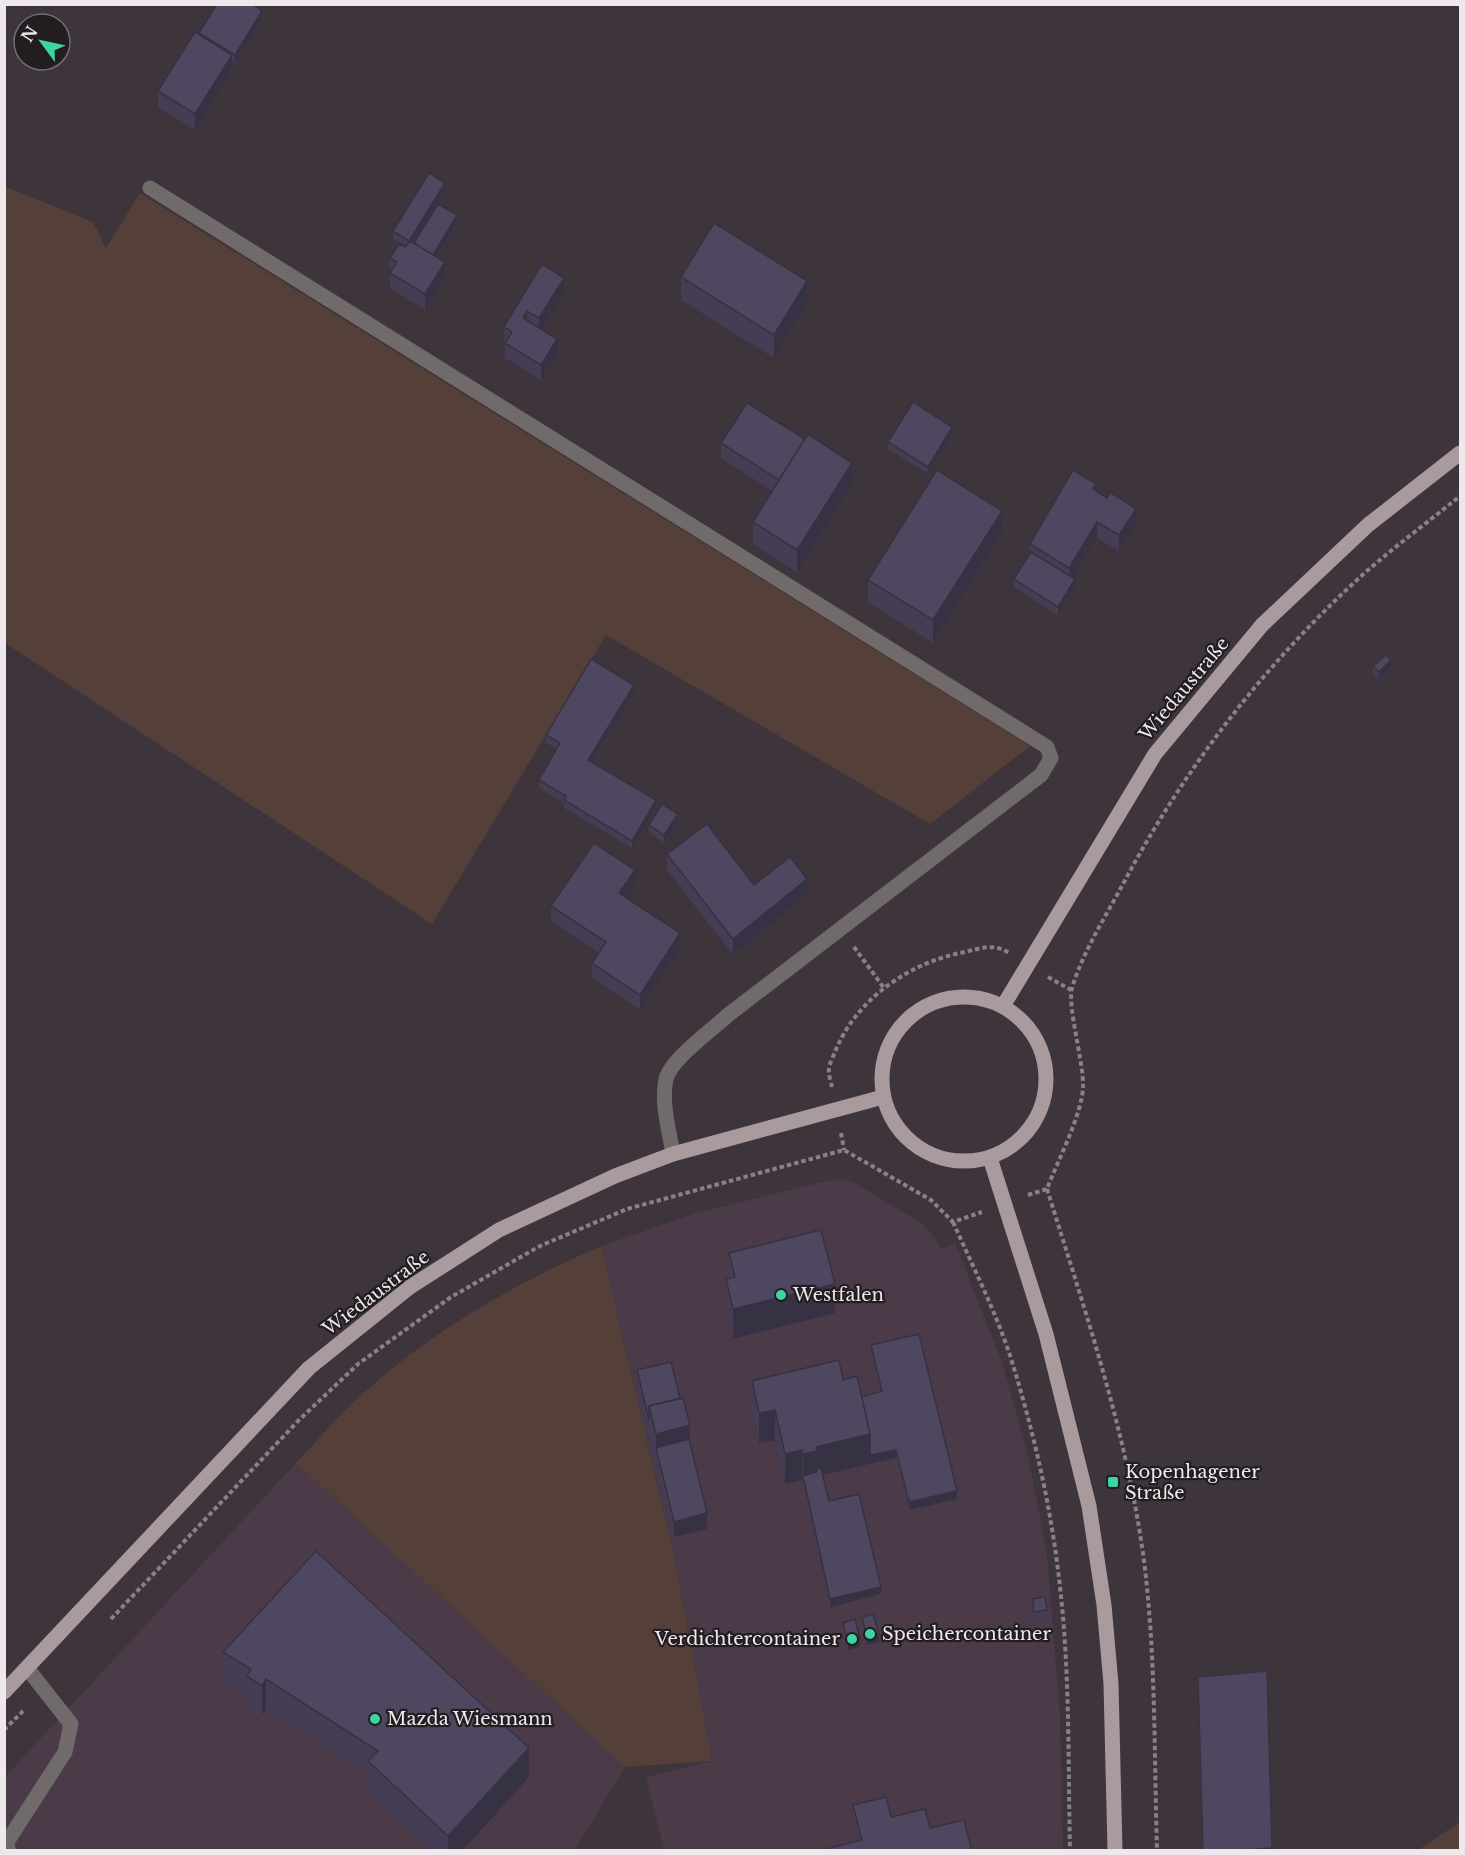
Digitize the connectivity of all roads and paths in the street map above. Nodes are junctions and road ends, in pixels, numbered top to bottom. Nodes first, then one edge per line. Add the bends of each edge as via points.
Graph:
1 (150, 188) dead end
2 (1461, 453) edge
3 (1461, 496) edge
4 (840, 929) junction
5 (1027, 964) junction
6 (884, 988) junction
7 (1003, 1006) junction
8 (883, 1097) junction
9 (837, 1110) junction
10 (673, 1154) junction
11 (990, 1158) junction
12 (1047, 1189) dead end
13 (953, 1222) dead end
14 (103, 1627) dead end
15 (27, 1668) junction
16 (45, 1688) junction
17 (4, 1692) edge
18 (4, 1730) edge
19 (8, 1851) edge
20 (1070, 1851) edge
21 (1114, 1851) edge
22 (1156, 1851) edge

1 - 4 lane via 1047,747 1051,758 1041,775
2 - 5 main road, Wiedaustraße via 1368,525 1262,625 1155,754
3 - 5 path via 1359,578 1285,653 1230,719 1186,777 1135,860 1071,990
4 - 6 path
4 - 10 lane via 679,1059 667,1077 664,1098
5 - 6 path via 1000,947 990,946 924,964
5 - 7 main road, Wiedaustraße
6 - 9 path via 840,1040 829,1069
7 - 8 main road via 964,996 938,1000 915,1012 897,1031 885,1053
7 - 11 main road via 1033,1032 1044,1057 1047,1084 1041,1109 1028,1131 1010,1148
8 - 9 main road, Wiedaustraße
8 - 11 main road via 896,1126 914,1145 936,1157 962,1162
9 - 10 main road, Wiedaustraße
9 - 14 path via 844,1150 627,1209 540,1246 451,1297 358,1364 298,1421
10 - 15 main road, Wiedaustraße via 615,1176 499,1230 410,1287 309,1368
11 - 21 main road via 1046,1334 1089,1506 1111,1684
12 - 22 path via 1108,1386 1144,1561
13 - 20 path via 1012,1362 1048,1512 1061,1598 1067,1686
15 - 16 lane
15 - 17 main road, Wiedaustraße
16 - 18 path
16 - 19 lane via 71,1724 65,1752 7,1842

